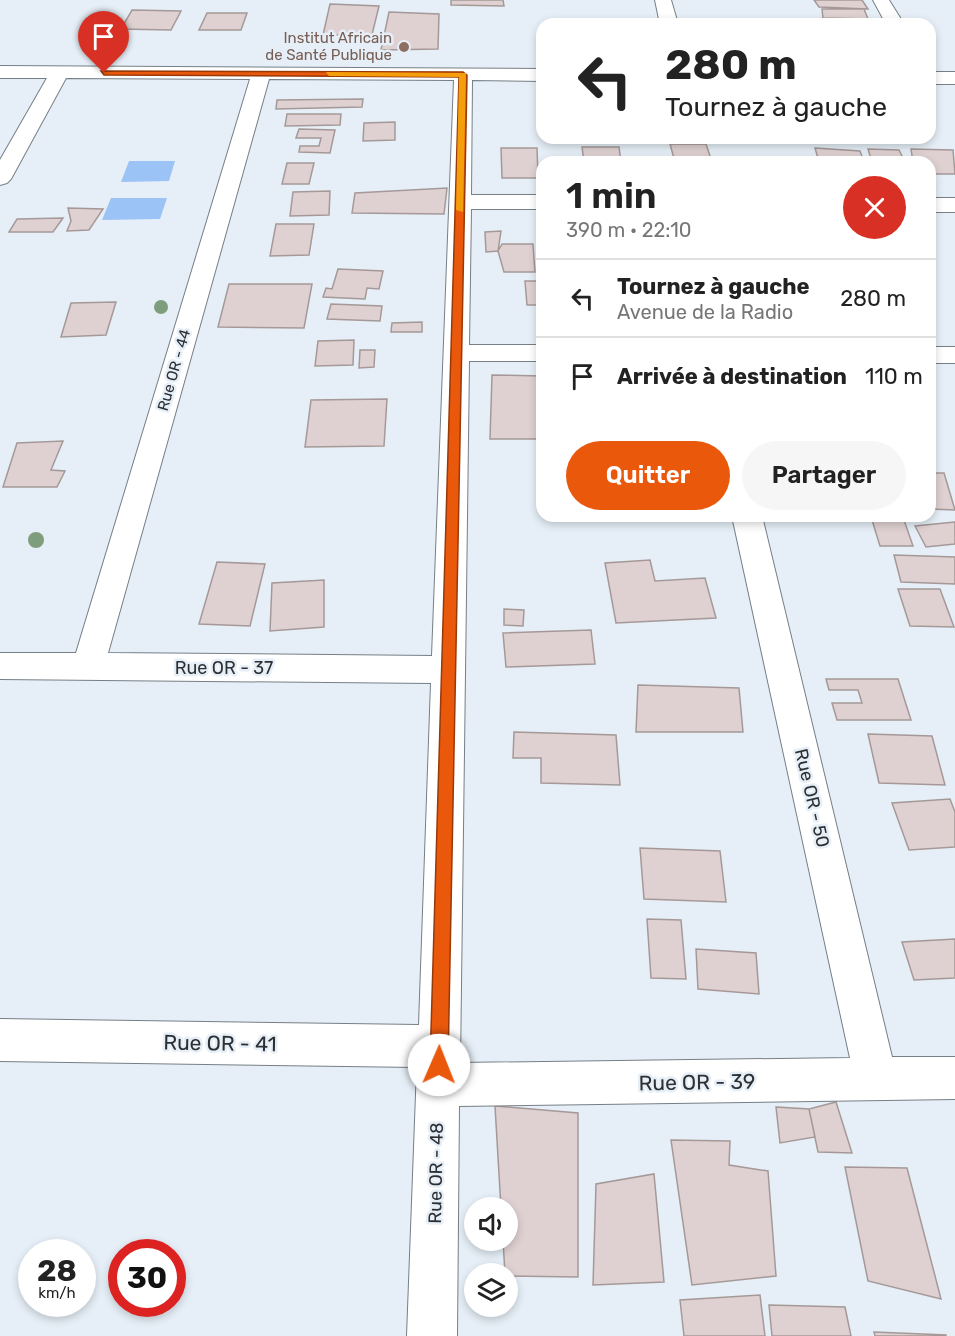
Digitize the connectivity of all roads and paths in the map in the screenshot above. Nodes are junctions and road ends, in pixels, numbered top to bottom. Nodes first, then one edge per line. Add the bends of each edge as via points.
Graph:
1 (663, 0) edge
2 (881, 0) edge
3 (668, 18) edge
4 (892, 18) edge
5 (0, 72) edge
6 (59, 73) junction
7 (261, 74) junction
8 (463, 75) junction
9 (536, 75) edge
10 (936, 78) edge
11 (955, 78) edge
12 (0, 178) edge
13 (460, 202) junction
14 (536, 202) edge
15 (936, 205) edge
16 (955, 205) edge
17 (457, 353) junction
18 (536, 353) edge
19 (748, 522) edge
20 (0, 666) edge
21 (88, 667) junction
22 (449, 670) junction
23 (0, 1040) edge
24 (439, 1066) junction
25 (955, 1078) edge
26 (876, 1080) junction
27 (432, 1336) edge

1 - 3 street
2 - 4 street
5 - 6 street
6 - 7 street
6 - 12 street
7 - 8 street
7 - 21 street, Rue OR - 44
8 - 9 street
8 - 13 street, Rue OR - 48
10 - 11 street
13 - 14 street
13 - 17 street, Rue OR - 48
15 - 16 street
17 - 18 street
17 - 22 street, Rue OR - 48
19 - 26 street, Rue OR - 50
20 - 21 street, Rue OR - 37
21 - 22 street, Rue OR - 37
22 - 24 street, Rue OR - 48
23 - 24 street, Rue OR - 41
24 - 26 street, Rue OR - 39
24 - 27 street, Rue OR - 48
25 - 26 street, Rue OR - 39

